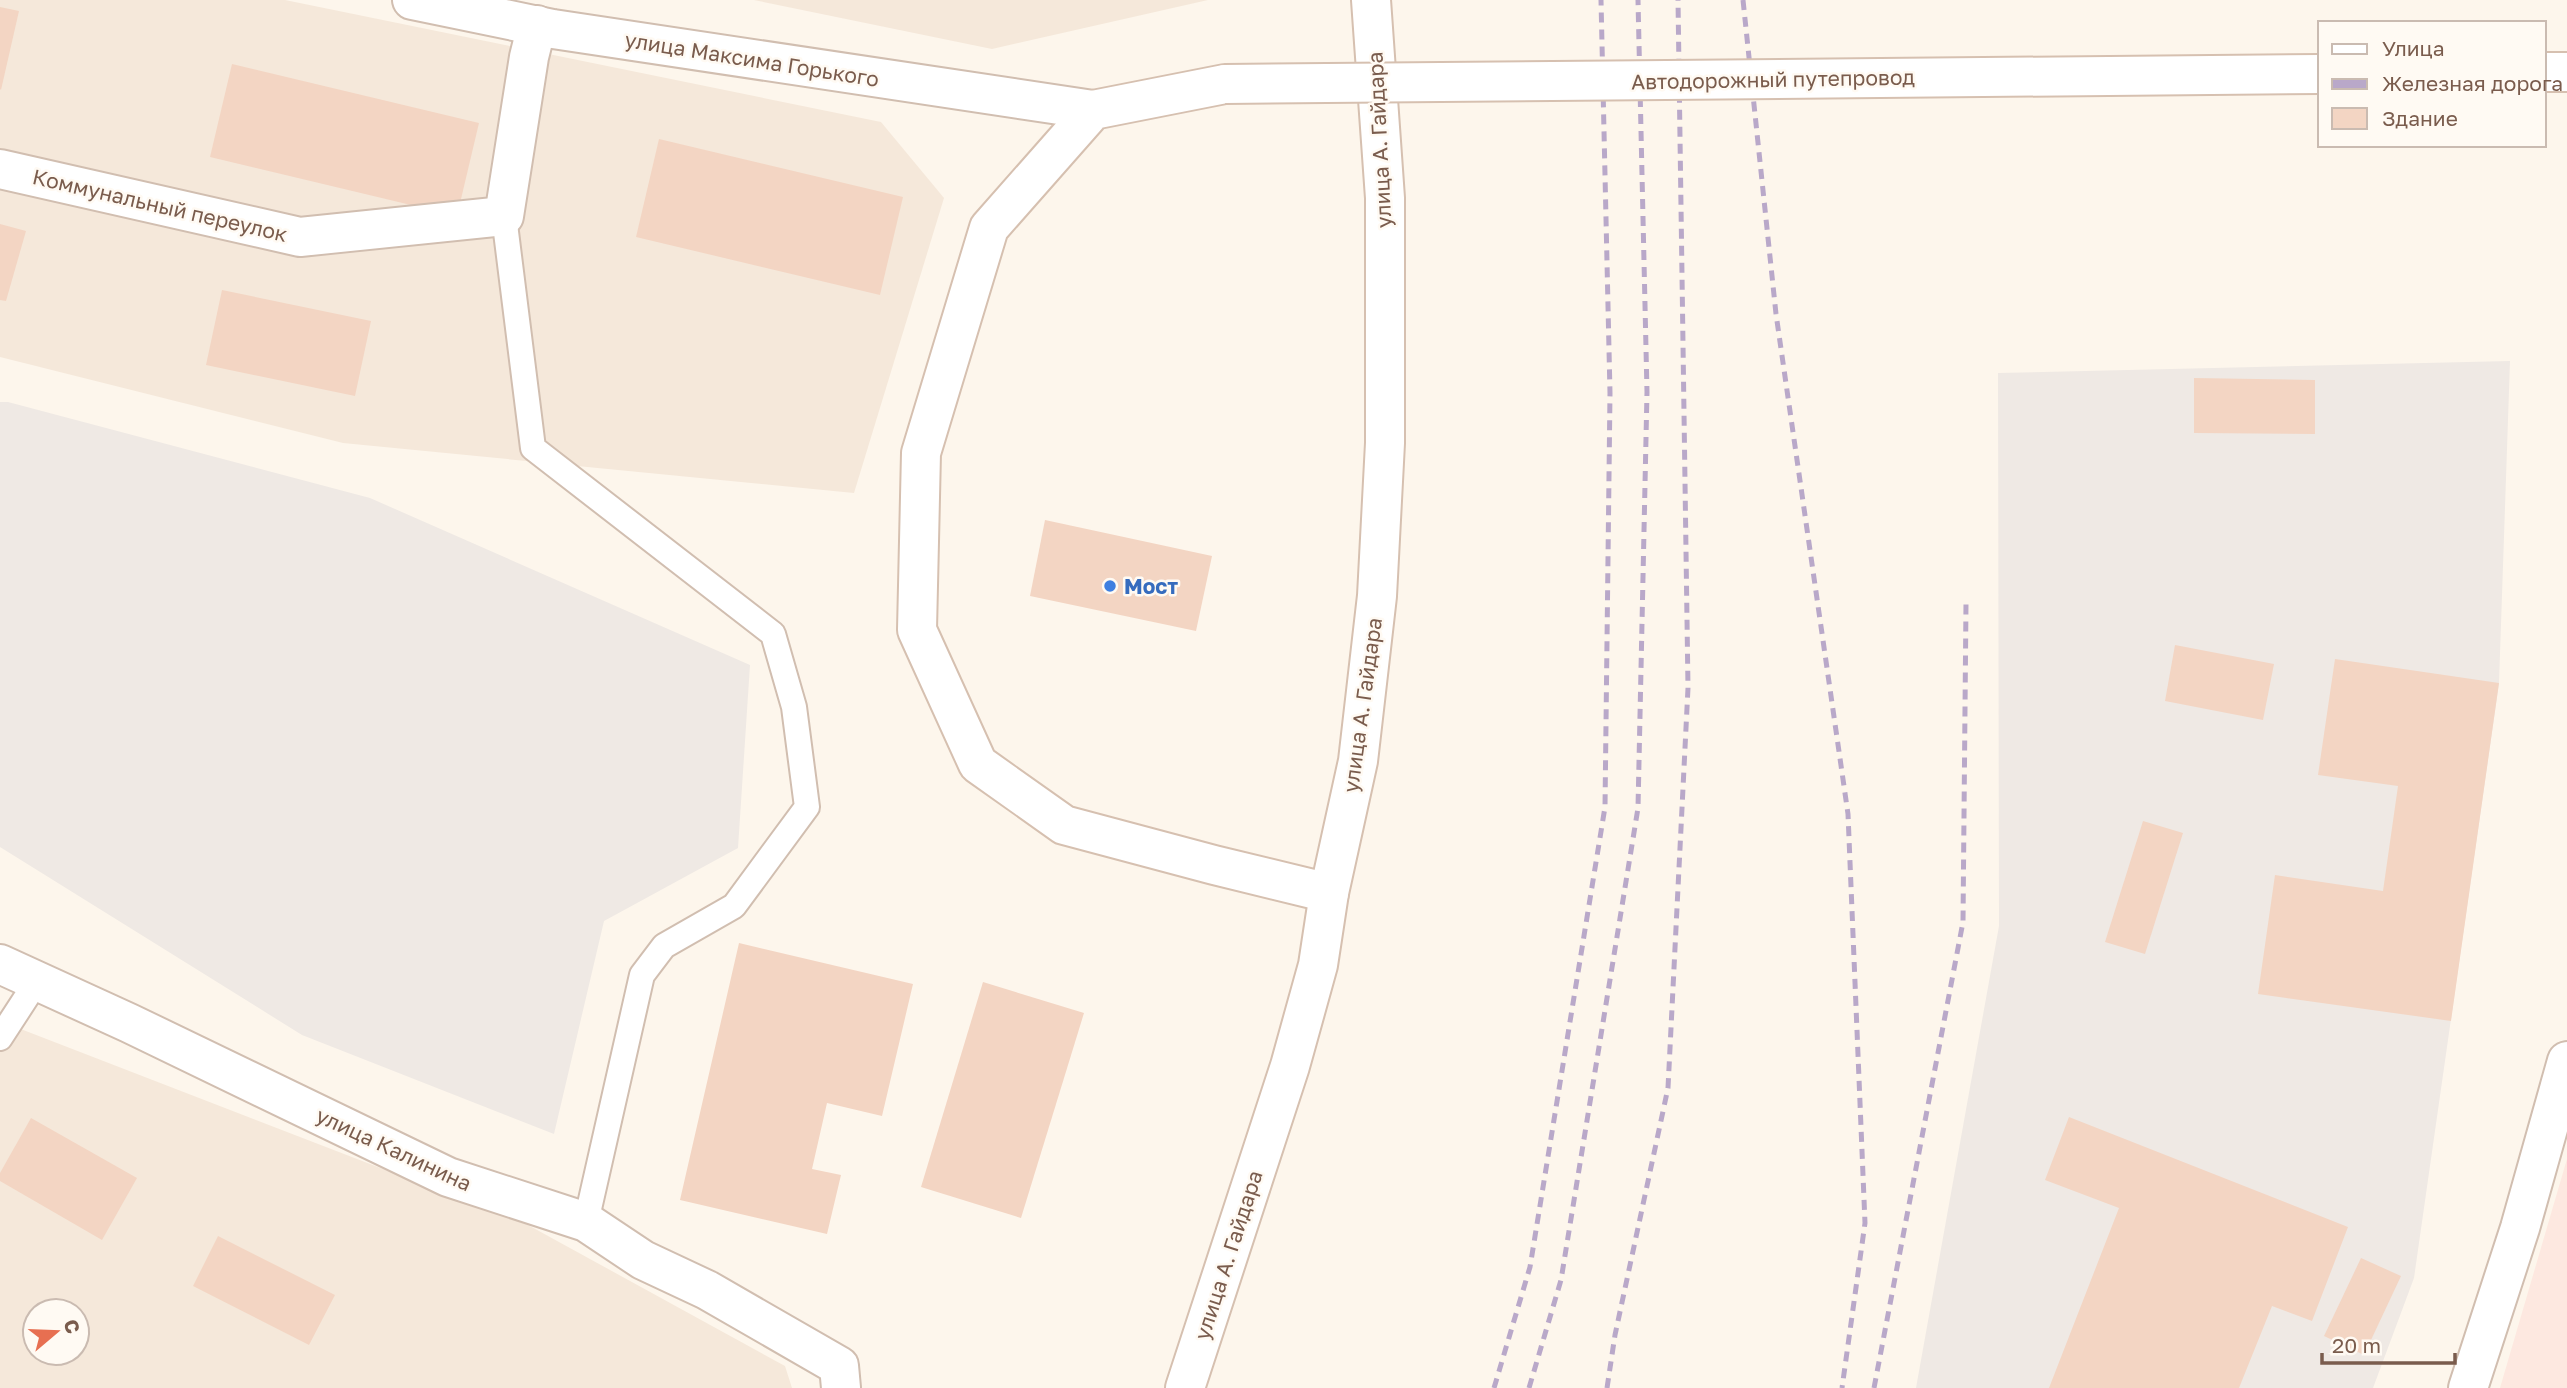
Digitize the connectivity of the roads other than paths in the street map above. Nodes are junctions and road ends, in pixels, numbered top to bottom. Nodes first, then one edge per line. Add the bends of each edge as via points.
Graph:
1 (412, 0) edge
2 (1371, 0) edge
3 (537, 25) junction
4 (2546, 72) edge
5 (2567, 72) edge
6 (2318, 74) edge
7 (1225, 84) joint
8 (1093, 110) junction
9 (0, 169) edge
10 (504, 216) junction
11 (1329, 893) junction
12 (0, 964) edge
13 (37, 981) junction
14 (0, 1038) edge
15 (2567, 1061) edge
16 (586, 1222) junction
17 (841, 1388) edge
18 (1185, 1388) edge
19 (2468, 1388) edge

1 - 3 street, улица Максима Горького
2 - 11 street, улица А. Гайдара via 1385,198 1385,443 1377,596 1358,761
3 - 8 street, улица Максима Горького
3 - 10 street
4 - 5 street
6 - 7 street, Автодорожный путепровод, bridge
7 - 8 street, улица Максима Горького
8 - 11 street via 989,228 921,453 917,630 978,764 1064,825
9 - 10 street, Коммунальный переулок via 300,237
10 - 16 lane via 533,449 773,634 794,707 807,807 734,906 664,946 642,975
11 - 18 street, улица А. Гайдара via 1318,965 1290,1066
12 - 13 street, улица Калинина
13 - 14 lane
13 - 16 street, улица Калинина via 448,1178
15 - 19 street
16 - 17 street, улица Калинина via 643,1260 707,1290 839,1366

